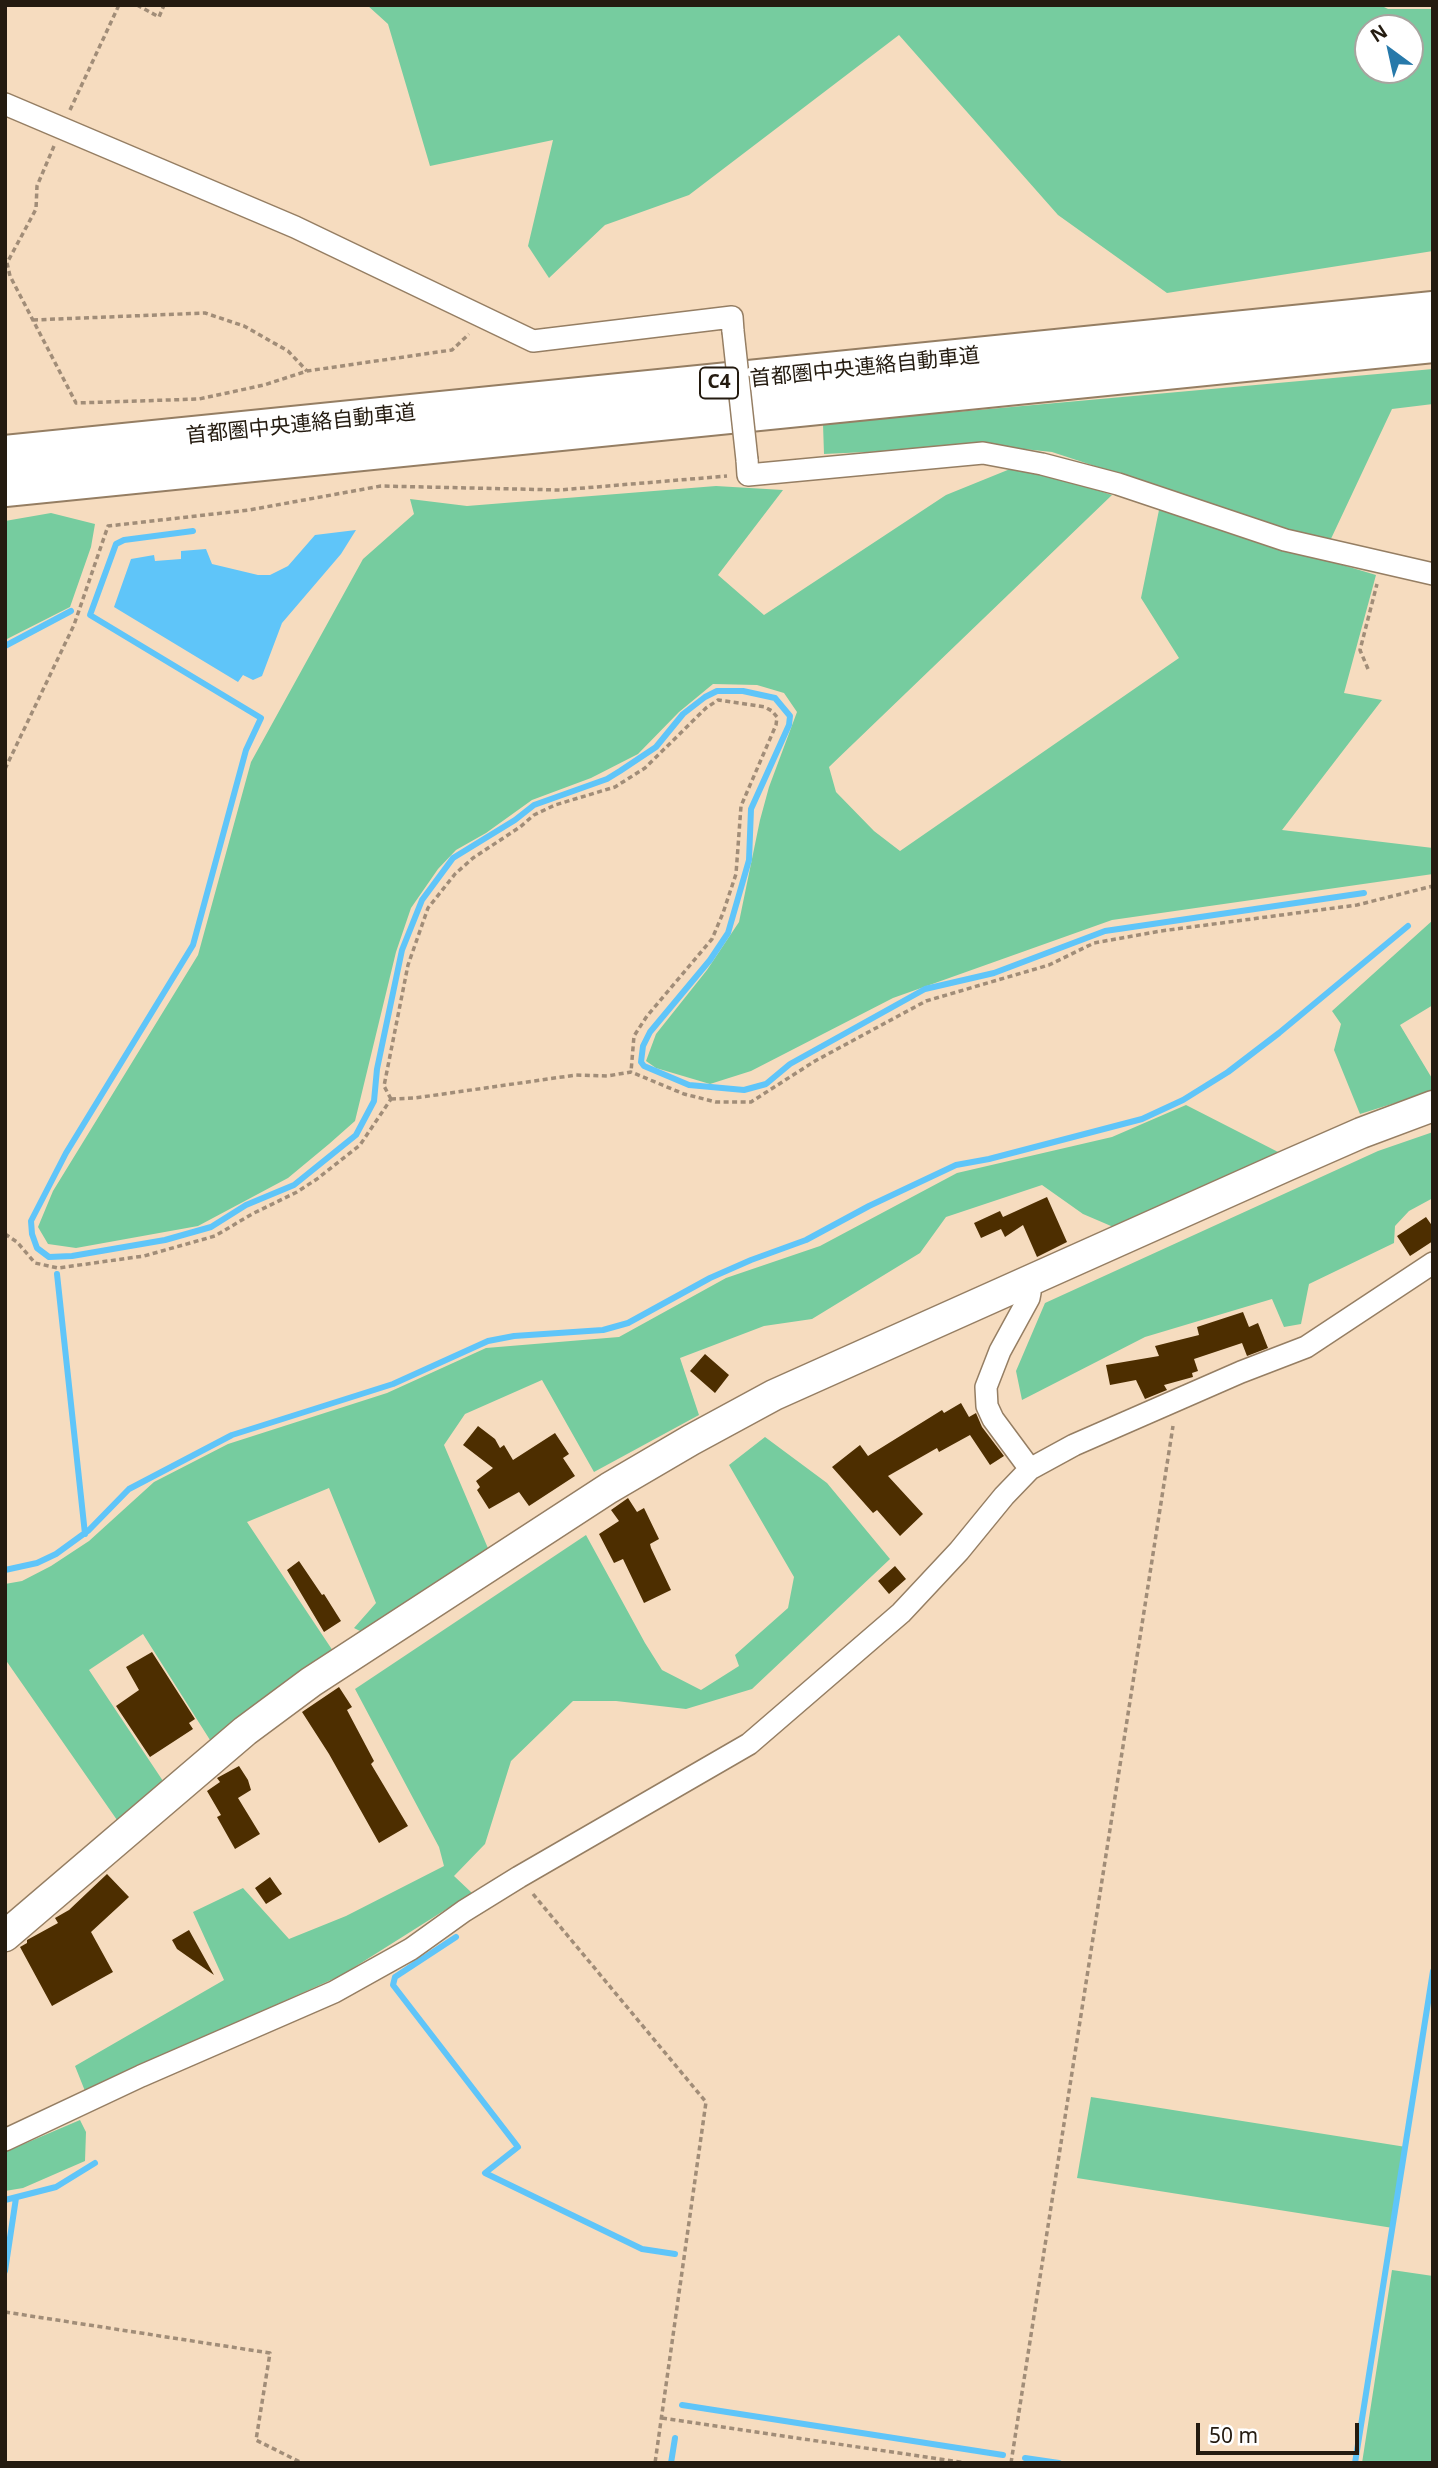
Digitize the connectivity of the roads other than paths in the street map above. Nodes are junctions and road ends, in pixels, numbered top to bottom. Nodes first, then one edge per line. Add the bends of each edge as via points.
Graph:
1 (5, 104) edge
2 (1433, 310) edge
3 (1433, 343) edge
4 (5, 455) edge
5 (5, 487) edge
6 (1433, 574) edge
7 (1433, 1106) edge
8 (1433, 1263) edge
9 (1026, 1283) junction
10 (1030, 1469) junction
11 (5, 1936) edge
12 (5, 2140) edge

1 - 6 street, bridge via 295,227 533,341 732,317 742,468 748,475 984,453 1118,484 1285,540
2 - 4 highway, 首都圏中央連絡自動車道 / C4
3 - 5 highway, 首都圏中央連絡自動車道 / C4
7 - 9 street via 1361,1133
8 - 10 street via 1306,1347 1172,1402
9 - 10 street via 1029,1298 986,1387 993,1419
9 - 11 street via 774,1395 609,1488 289,1698
10 - 12 street via 901,1613 749,1744 519,1877 411,1949 334,1992

